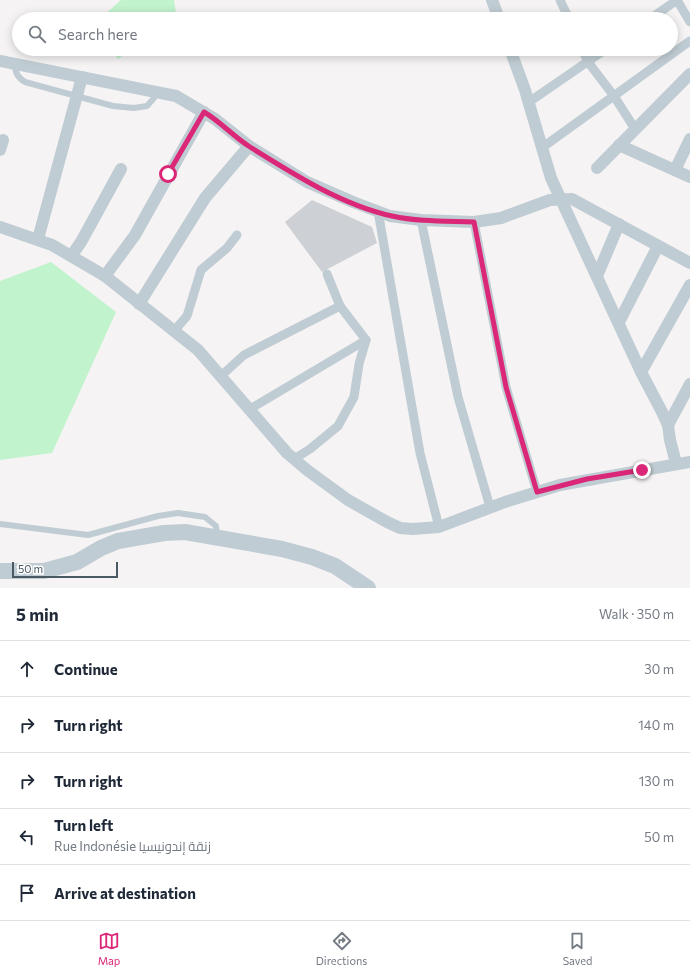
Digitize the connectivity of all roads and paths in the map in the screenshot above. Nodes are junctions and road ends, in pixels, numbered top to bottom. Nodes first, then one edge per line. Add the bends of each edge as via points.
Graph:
1 (492, 0) edge
2 (560, 0) edge
3 (677, 0) edge
4 (496, 12) edge
5 (566, 12) edge
6 (660, 12) edge
7 (690, 22) edge
8 (690, 41) edge
9 (678, 50) edge
10 (512, 56) edge
11 (585, 56) edge
12 (596, 56) edge
13 (669, 56) edge
14 (0, 61) edge
15 (588, 62) junction
16 (14, 64) junction
17 (690, 74) edge
18 (82, 77) junction
19 (155, 92) junction
20 (78, 96) junction
21 (614, 96) junction
22 (528, 102) junction
23 (204, 112) junction
24 (635, 129) junction
25 (690, 139) edge
26 (249, 146) junction
27 (619, 146) junction
28 (543, 147) junction
29 (121, 168) dead end
30 (597, 168) dead end
31 (675, 170) junction
32 (690, 177) edge
33 (562, 199) junction
34 (378, 212) junction
35 (421, 220) junction
36 (474, 222) junction
37 (619, 224) junction
38 (0, 227) edge
39 (237, 235) dead end
40 (38, 239) junction
41 (658, 246) junction
42 (72, 255) junction
43 (690, 263) edge
44 (327, 274) dead end
45 (105, 276) junction
46 (597, 276) junction
47 (690, 285) edge
48 (139, 304) junction
49 (340, 306) junction
50 (618, 322) junction
51 (174, 331) junction
52 (366, 340) junction
53 (641, 372) junction
54 (222, 375) junction
55 (690, 384) edge
56 (250, 409) junction
57 (668, 425) junction
58 (294, 459) junction
59 (690, 462) edge
60 (676, 463) junction
61 (537, 492) junction
62 (490, 507) junction
63 (0, 524) edge
64 (439, 527) junction
65 (217, 537) junction
66 (0, 571) edge
67 (368, 588) edge

1 - 4 street
2 - 5 street
3 - 6 street
3 - 7 street
8 - 9 street
10 - 22 street
11 - 15 street
12 - 15 street
13 - 21 street
14 - 16 street
15 - 21 street
15 - 22 street
16 - 18 street
16 - 20 lane via 19,79
17 - 24 street
18 - 19 street
18 - 20 street
19 - 20 lane via 154,98 147,106 134,108 113,106
19 - 23 street via 176,96
20 - 40 street
21 - 24 street
21 - 28 street
22 - 28 street
23 - 26 street
23 - 45 street via 137,231
24 - 27 street
25 - 31 street
26 - 34 street via 307,182
26 - 48 street via 205,198
27 - 30 street
27 - 31 street
28 - 33 street via 551,178
29 - 42 street
31 - 32 street
33 - 36 street via 550,200 501,218
33 - 37 street via 572,199
33 - 46 street
34 - 35 street
34 - 64 street via 420,453
35 - 36 street
35 - 62 street via 458,398
36 - 61 street via 506,387
37 - 41 street
37 - 46 street
38 - 40 street
39 - 51 street via 227,248 201,270 187,316
40 - 42 street
41 - 43 street
41 - 50 street
42 - 45 street
44 - 49 street
45 - 48 street
46 - 50 street
47 - 53 street
48 - 51 street
49 - 52 street
49 - 54 street via 244,354
50 - 53 street
51 - 54 street via 198,350
52 - 56 street
52 - 58 street via 354,397 338,426
53 - 57 street
54 - 56 street
55 - 57 street
56 - 58 street
57 - 60 street
58 - 64 street via 348,500 387,522 408,529
59 - 60 street
60 - 61 street via 587,479
61 - 62 street
62 - 64 street
63 - 65 lane via 88,535 178,513 205,517 216,526
65 - 66 street via 164,532 118,541 77,562 44,571
65 - 67 street via 312,557 346,573

